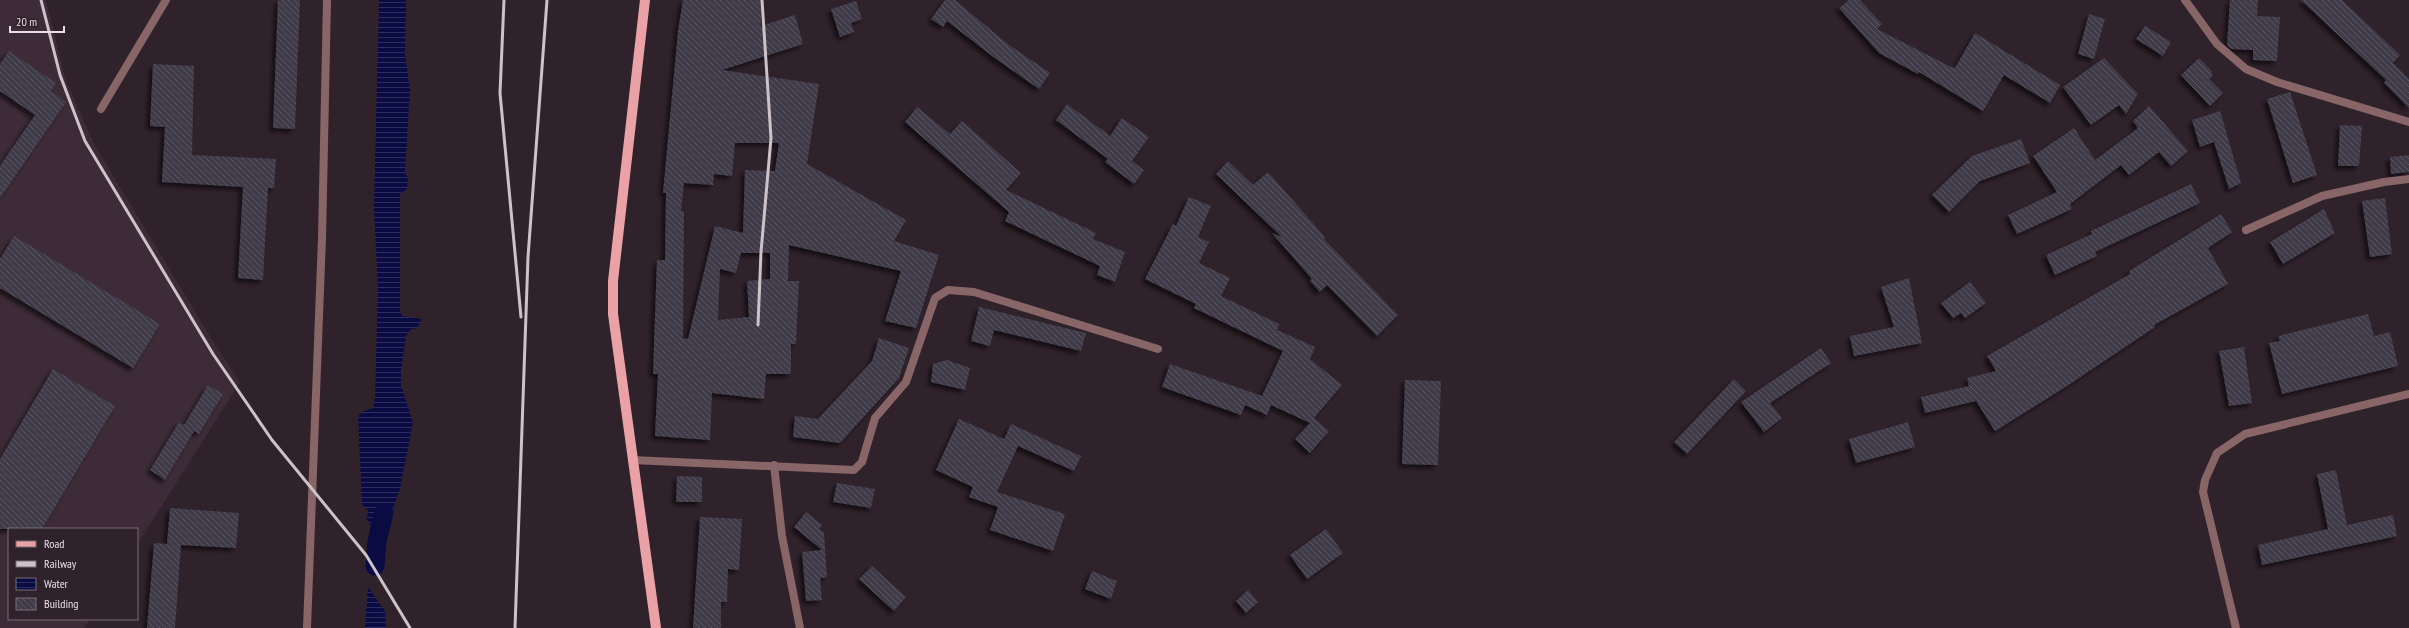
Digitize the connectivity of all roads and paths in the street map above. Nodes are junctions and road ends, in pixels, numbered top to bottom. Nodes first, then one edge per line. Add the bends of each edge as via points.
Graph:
1 (166, 0) edge
2 (327, 0) edge
3 (645, 0) edge
4 (2185, 0) edge
5 (101, 109) dead end
6 (2409, 122) edge
7 (2409, 179) edge
8 (2246, 230) dead end
9 (1158, 348) dead end
10 (2409, 394) edge
11 (632, 460) junction
12 (774, 465) junction
13 (307, 628) edge
14 (656, 628) edge
15 (800, 628) edge
16 (2236, 628) edge

1 - 5 street
2 - 13 street via 322,238
3 - 11 main road via 613,281 613,314
4 - 6 street via 2217,44 2246,69 2277,82
7 - 8 street via 2322,196
9 - 12 street via 974,292 948,290 935,298 906,382 875,418 862,462 854,470
10 - 16 street via 2245,434 2217,453 2205,480 2203,492
11 - 12 street
11 - 14 main road
12 - 15 street via 782,536

